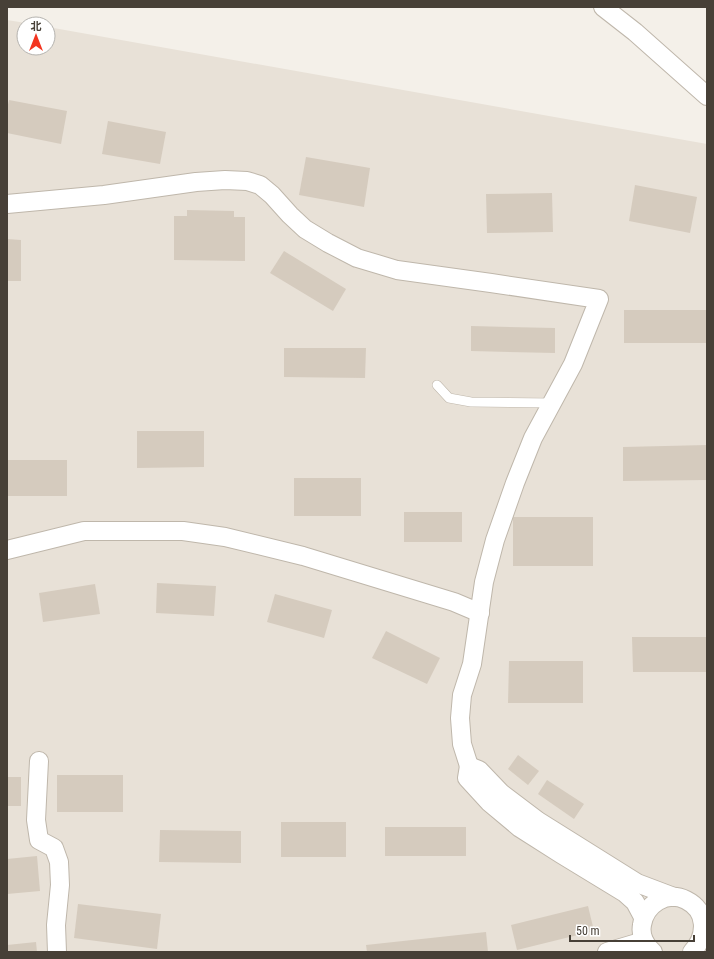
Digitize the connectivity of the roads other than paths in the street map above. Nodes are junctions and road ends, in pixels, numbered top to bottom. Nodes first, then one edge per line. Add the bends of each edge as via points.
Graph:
1 (603, 7) edge
2 (707, 96) edge
3 (7, 204) edge
4 (437, 385) dead end
5 (552, 403) junction
6 (7, 550) edge
7 (480, 613) junction
8 (39, 761) dead end
9 (565, 847) junction
10 (674, 897) junction
11 (643, 917) junction
12 (705, 931) edge
13 (649, 946) edge
14 (698, 951) edge
15 (57, 952) edge
16 (607, 952) edge

1 - 2 street
3 - 5 street via 104,195 196,182 247,181 260,185 305,229 357,258 397,270 599,300 573,364
4 - 5 lane via 449,398 471,402
5 - 7 street via 533,438 495,540 484,582
6 - 7 street via 84,531 183,531 225,537 303,556 454,602
7 - 9 street via 472,664 462,695 460,718 462,744 468,766 479,770 495,797 538,821
8 - 15 street via 36,820 39,840 54,848 59,862
9 - 10 street via 637,883
9 - 11 street via 625,893 635,902
10 - 11 street via 661,899 650,906
10 - 12 street via 686,900 696,907
11 - 13 street via 641,929
12 - 14 street
13 - 16 street

